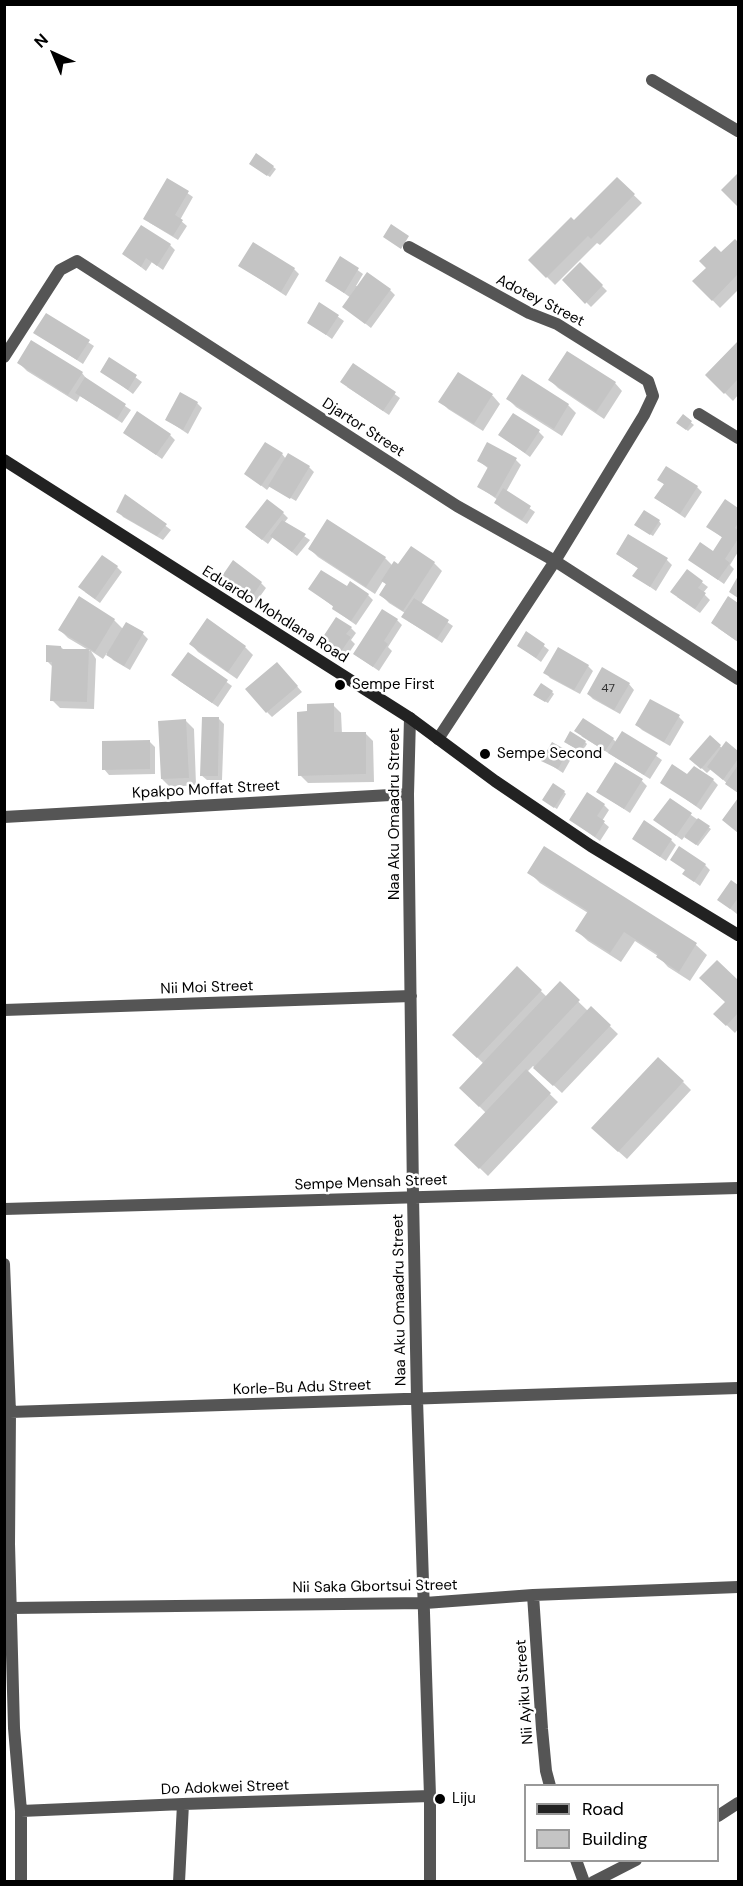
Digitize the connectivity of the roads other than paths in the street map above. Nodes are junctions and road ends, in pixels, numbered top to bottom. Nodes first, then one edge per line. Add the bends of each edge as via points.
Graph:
1 (652, 80) dead end
2 (738, 131) edge
3 (409, 247) dead end
4 (4, 357) edge
5 (699, 414) dead end
6 (738, 438) edge
7 (4, 460) edge
8 (555, 561) junction
9 (738, 679) edge
10 (410, 718) junction
11 (438, 739) junction
12 (408, 794) junction
13 (4, 817) edge
14 (738, 935) edge
15 (411, 996) junction
16 (4, 1010) edge
17 (738, 1188) edge
18 (413, 1196) junction
19 (4, 1209) edge
20 (4, 1264) edge
21 (738, 1388) edge
22 (417, 1399) junction
23 (10, 1412) junction
24 (7, 1544) edge
25 (738, 1587) edge
26 (533, 1595) junction
27 (425, 1603) junction
28 (11, 1608) junction
29 (9, 1728) edge
30 (550, 1784) edge
31 (430, 1796) junction
32 (738, 1803) edge
33 (183, 1804) junction
34 (21, 1811) junction
35 (719, 1815) edge
36 (577, 1862) edge
37 (632, 1862) edge
38 (21, 1881) edge
39 (179, 1881) edge
40 (430, 1881) edge
41 (584, 1881) edge
42 (592, 1881) edge

1 - 2 street
3 - 8 street, Adotey Street via 529,313 558,324 648,381 653,396 644,415
4 - 8 street, Djartor Street via 60,270 77,261 457,506
5 - 6 street
7 - 10 main road, Eduardo Mohdlana Road
8 - 9 street, Djartor Street
8 - 11 street
10 - 11 main road, Eduardo Mohdlana Road
10 - 12 street, Naa Aku Omaadru Street
11 - 14 main road, Eduardo Mohdlana Road via 591,846
12 - 13 street, Kpakpo Moffat Street
12 - 15 street, Naa Aku Omaadru Street
15 - 16 street, Nii Moi Street
15 - 18 street, Naa Aku Omaadru Street
17 - 18 street, Sempe Mensah Street
18 - 19 street, Sempe Mensah Street
18 - 22 street, Naa Aku Omaadru Street
20 - 23 street
21 - 22 street, Korle-Bu Adu Street
22 - 23 street, Korle-Bu Adu Street
22 - 27 street, Naa Aku Omaadru Street
23 - 24 street
24 - 28 street
25 - 26 street, Nii Saka Gbortsui Street
26 - 27 street, Nii Saka Gbortsui Street
26 - 30 street, Nii Ayiku Street
27 - 28 street, Nii Saka Gbortsui Street
27 - 31 street, Naa Aku Omaadru Street
28 - 29 street
29 - 34 street
31 - 33 street, Do Adokwei Street
31 - 40 street, Naa Aku Omaadru Street
32 - 35 street
33 - 34 street, Do Adokwei Street
33 - 39 street
34 - 38 street
36 - 41 street
37 - 42 street

